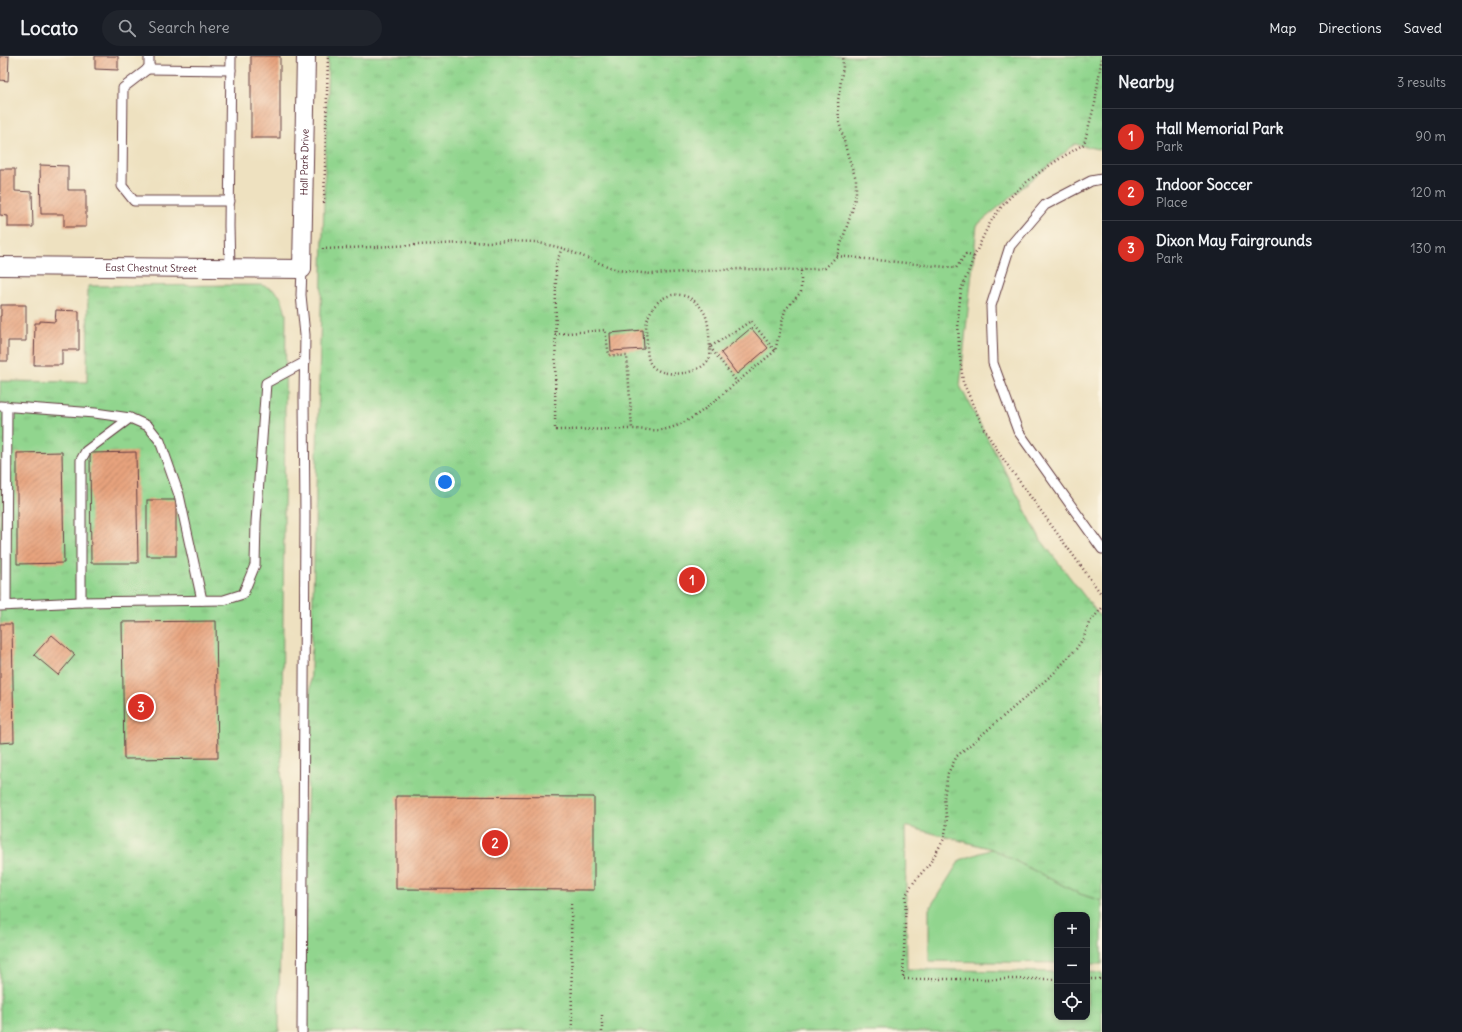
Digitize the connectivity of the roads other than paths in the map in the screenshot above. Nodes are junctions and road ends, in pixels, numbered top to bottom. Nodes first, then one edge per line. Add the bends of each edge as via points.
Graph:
1 (149, 56) edge
2 (231, 56) edge
3 (306, 56) edge
4 (147, 69) junction
5 (231, 70) junction
6 (1102, 179) edge
7 (230, 201) junction
8 (0, 266) edge
9 (230, 268) junction
10 (302, 269) junction
11 (305, 362) junction
12 (3, 406) edge
13 (130, 418) junction
14 (1102, 549) edge
15 (202, 600) junction
16 (81, 602) junction
17 (3, 605) edge
18 (302, 1032) edge

1 - 4 lane
2 - 5 lane
3 - 10 street, Hall Park Drive
4 - 5 lane
4 - 7 lane via 123,88 122,186 134,201
5 - 7 lane
6 - 14 lane via 1091,181 1045,205 1010,246 992,306 993,363 1018,431
7 - 9 lane
8 - 9 street, East Chestnut Street
9 - 10 street, East Chestnut Street
10 - 11 lane
11 - 15 lane via 266,383 255,565 244,594 224,600
11 - 18 lane
12 - 13 lane
12 - 17 lane
13 - 15 lane via 148,426 160,441 179,495
13 - 16 lane via 86,451 81,460
15 - 16 lane
16 - 17 lane

